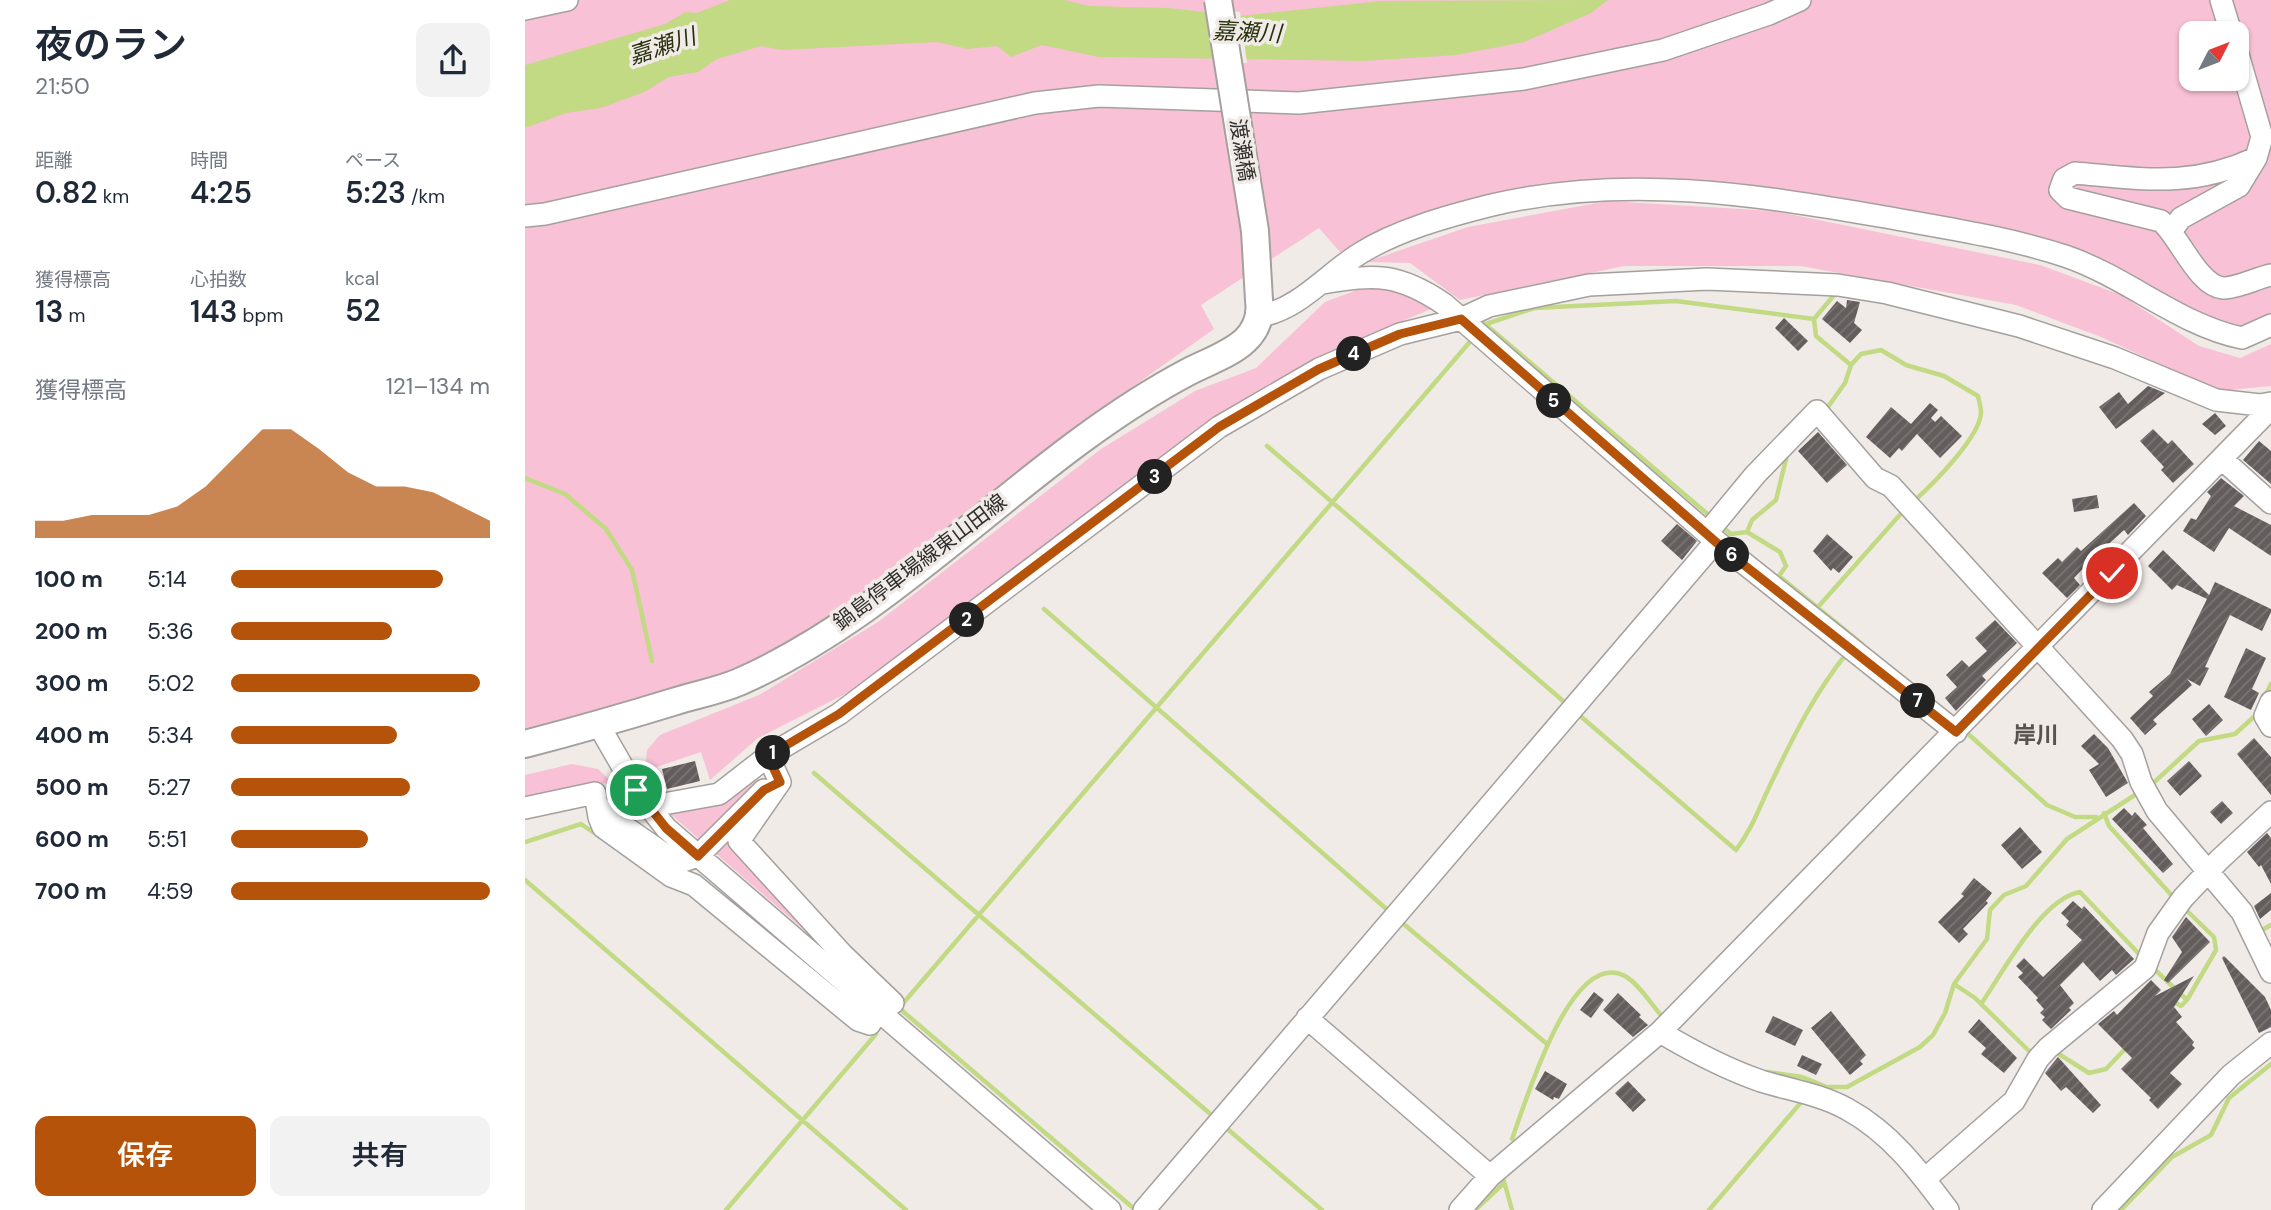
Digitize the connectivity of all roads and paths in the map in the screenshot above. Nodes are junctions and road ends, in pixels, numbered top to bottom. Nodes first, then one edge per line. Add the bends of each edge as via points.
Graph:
1 (567, 0) edge
2 (1218, 0) edge
3 (1800, 0) edge
4 (2221, 0) edge
5 (525, 9) edge
6 (2227, 21) edge
7 (2249, 91) edge
8 (2256, 158) junction
9 (525, 216) edge
10 (2172, 230) junction
11 (2271, 275) edge
12 (1323, 284) junction
13 (1260, 308) junction
14 (2271, 325) edge
15 (1472, 329) junction
16 (2271, 406) edge
17 (2223, 460) junction
18 (2271, 503) edge
19 (1716, 534) junction
20 (2040, 647) junction
21 (2271, 702) edge
22 (599, 724) junction
23 (2271, 726) edge
24 (1960, 728) junction
25 (525, 744) edge
26 (768, 756) junction
27 (780, 782) junction
28 (669, 803) tunnel mouth
29 (602, 807) junction
30 (525, 808) edge
31 (2271, 813) edge
32 (698, 856) junction
33 (2210, 871) junction
34 (2271, 972) edge
35 (893, 1003) dead end
36 (1311, 1022) junction
37 (870, 1024) dead end
38 (1660, 1032) junction
39 (2271, 1043) edge
40 (1490, 1176) junction
41 (1926, 1178) junction
42 (1110, 1210) edge
43 (1144, 1210) edge
44 (1460, 1210) edge
45 (1948, 1210) edge
46 (2102, 1210) edge

1 - 5 street
2 - 13 main road, 渡瀬橋, bridge via 1255,231
3 - 9 street via 1663,50 1524,79 1299,103 1099,96 1035,103
4 - 6 street
7 - 8 street via 2262,137
8 - 10 street via 2239,186 2181,218
8 - 10 street via 2227,172 2174,181 2075,173 2064,179 2060,191 2068,198 2161,221
10 - 11 street via 2186,257 2216,285 2223,288
12 - 13 street via 1284,308
12 - 14 street via 1358,255 1388,239 1490,205 1553,193 1645,187 1765,196 2024,244 2111,275 2209,329 2242,338
12 - 15 street via 1361,276 1391,276 1444,304
13 - 22 main road, 鍋島停車場線東山田線 via 1255,330 1242,344 1137,399 992,506 865,609 737,683
15 - 16 street via 1489,306 1589,285 1707,279 1838,285 2019,326 2115,358 2215,400
15 - 19 street
15 - 26 street via 1400,334 1319,369 1219,427 839,714
16 - 17 street
17 - 18 street
17 - 20 street
19 - 20 street via 1755,475 1821,415 1875,478 1891,485
19 - 24 street via 1849,649
19 - 36 street
20 - 24 street
20 - 33 street via 2122,739 2157,811
21 - 23 street via 2266,716
22 - 25 main road, 鍋島停車場線東山田線
22 - 32 street via 636,790 666,828
24 - 38 street
26 - 27 street
26 - 28 street via 719,793
27 - 32 street via 764,790
27 - 35 street via 739,841 842,955
29 - 30 street
29 - 32 street via 677,863
29 - 37 street via 603,827 671,876 694,885 858,1020
31 - 33 street
32 - 42 street
33 - 34 street via 2242,912
33 - 41 street via 2158,933 2145,968 2043,1054 2014,1101
36 - 40 street
36 - 43 street
38 - 40 street
38 - 41 street via 1710,1060 1848,1109 1874,1126
39 - 46 street via 2231,1075
40 - 44 street
41 - 45 street

